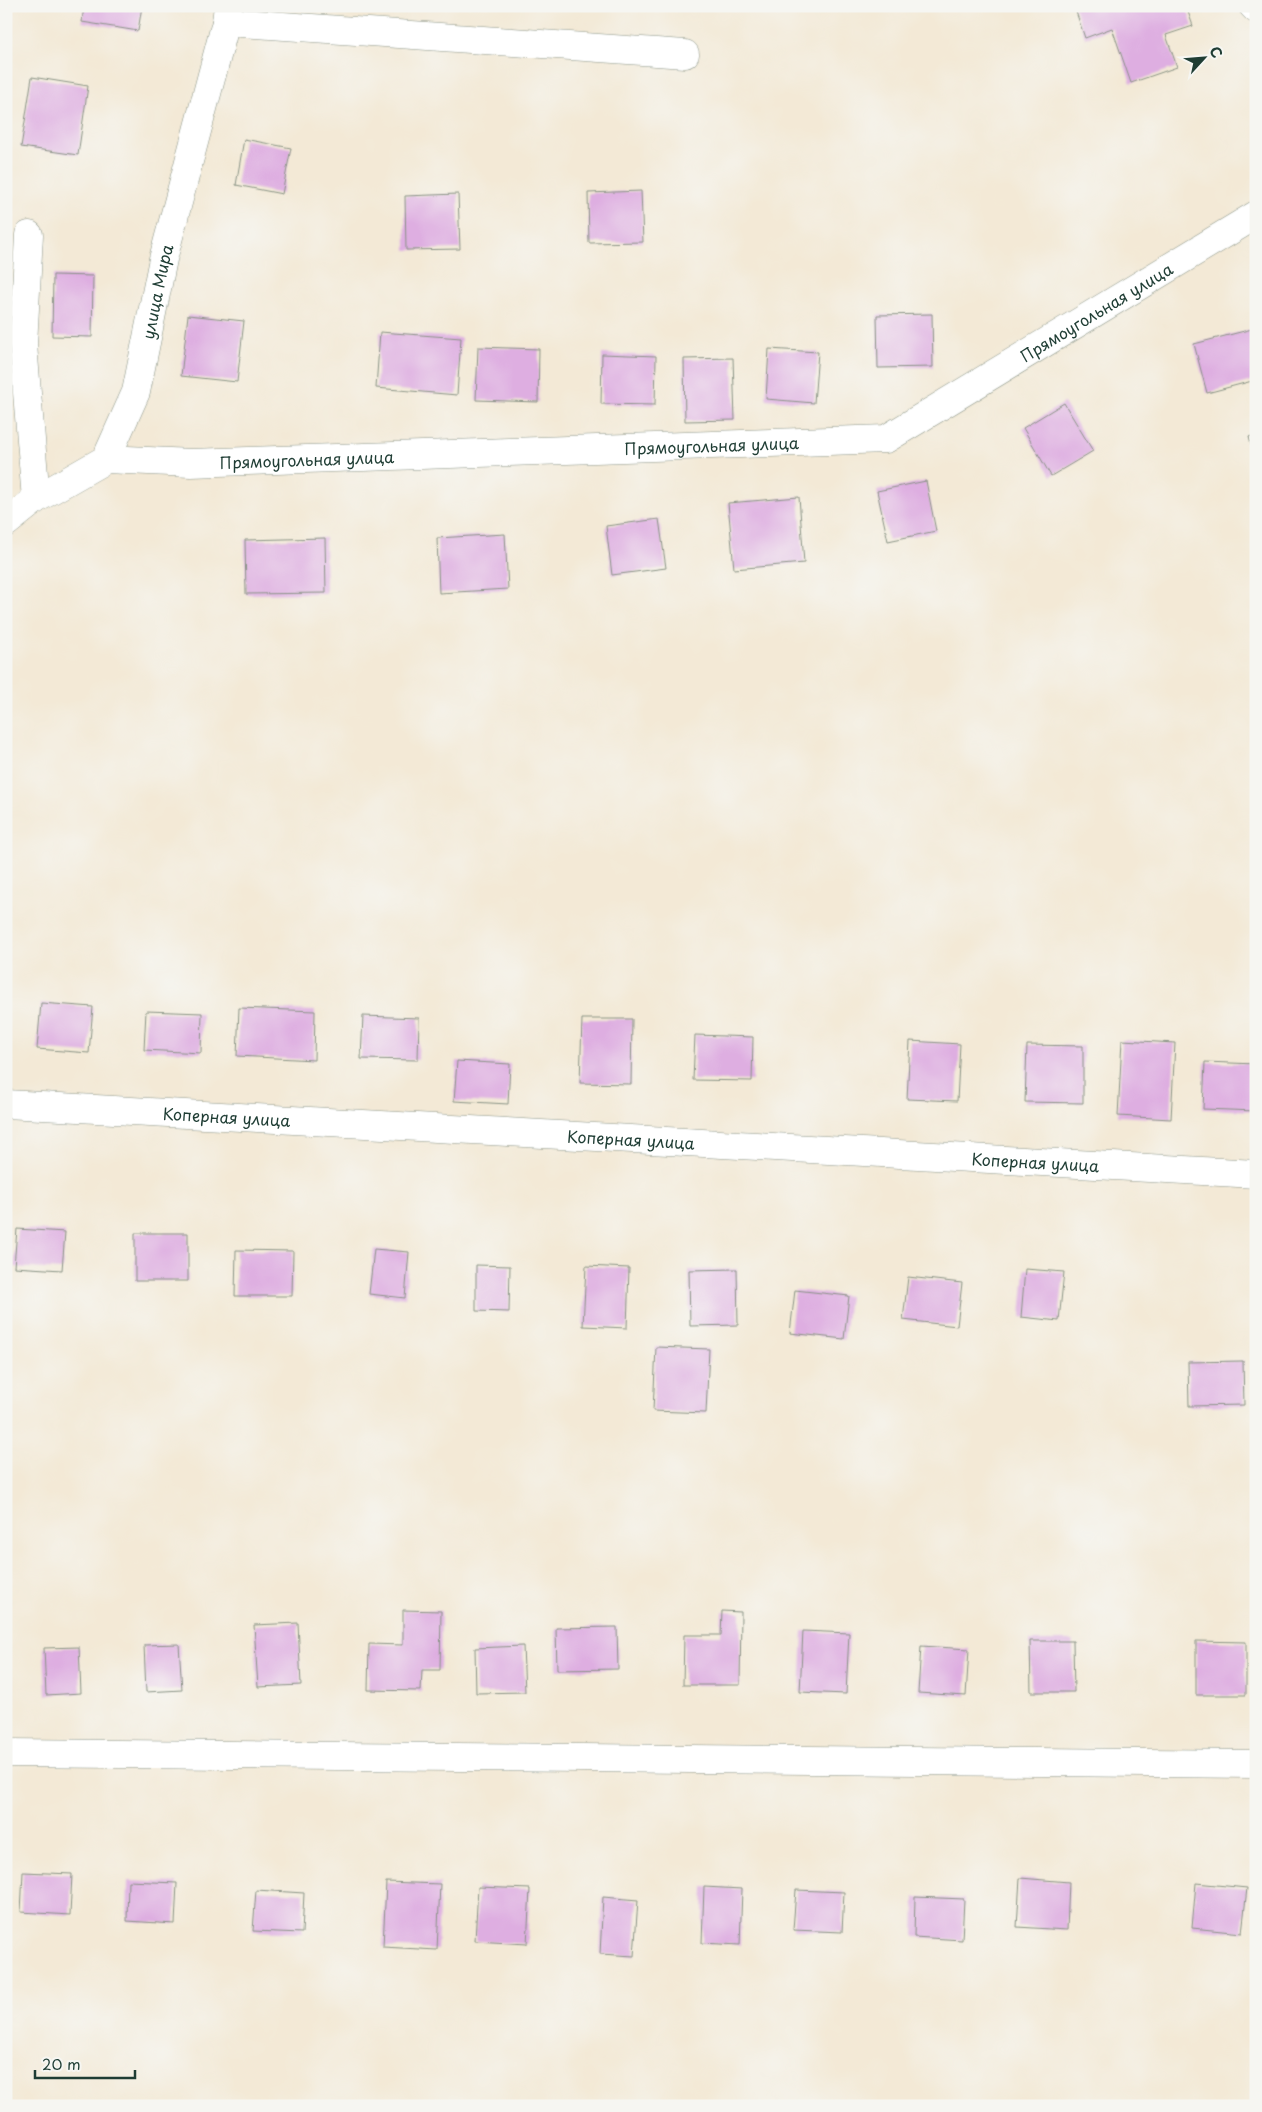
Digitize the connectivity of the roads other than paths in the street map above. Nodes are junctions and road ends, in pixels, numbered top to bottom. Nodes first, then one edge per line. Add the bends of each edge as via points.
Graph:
1 (1254, 6) edge
2 (1256, 9) edge
3 (227, 14) edge
4 (684, 54) dead end
5 (1256, 215) edge
6 (30, 235) dead end
7 (106, 459) junction
8 (36, 499) junction
9 (6, 523) edge
10 (6, 1104) edge
11 (1256, 1174) edge
12 (6, 1753) edge
13 (1256, 1764) edge

1 - 2 street
3 - 4 street
3 - 7 street, улица Мира via 163,259 136,392
5 - 7 street, Прямоугольная улица via 886,440 190,463
6 - 8 street via 23,345
7 - 8 street
8 - 9 street
10 - 11 street, Коперная улица
12 - 13 street

